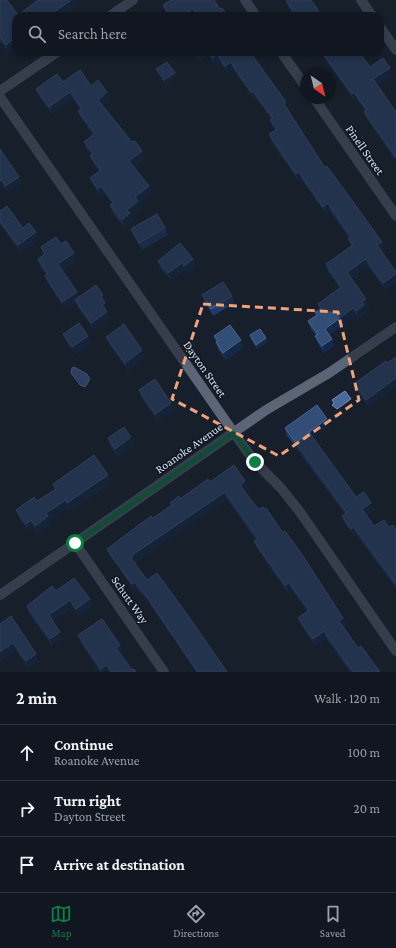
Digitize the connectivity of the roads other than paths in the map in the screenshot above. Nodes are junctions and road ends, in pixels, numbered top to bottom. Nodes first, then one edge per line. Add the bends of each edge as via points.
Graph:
1 (133, 0) edge
2 (245, 0) edge
3 (361, 0) edge
4 (116, 12) edge
5 (253, 12) edge
6 (369, 12) edge
7 (384, 33) edge
8 (396, 50) edge
9 (51, 56) edge
10 (284, 56) edge
11 (300, 79) edge
12 (0, 91) edge
13 (0, 96) edge
14 (318, 104) edge
15 (396, 216) edge
16 (396, 327) edge
17 (234, 433) junction
18 (75, 543) junction
19 (0, 595) edge
20 (396, 651) edge
21 (164, 672) edge

1 - 4 street
2 - 5 street
3 - 6 street
7 - 8 street
9 - 12 street
10 - 11 street
13 - 17 street, Dayton Street
14 - 15 street, Pinell Street
16 - 17 street, Roanoke Avenue
17 - 18 street, Roanoke Avenue
17 - 20 street, Dayton Street via 255,462 300,512
18 - 19 street, Roanoke Avenue
18 - 21 street, Schutt Way

